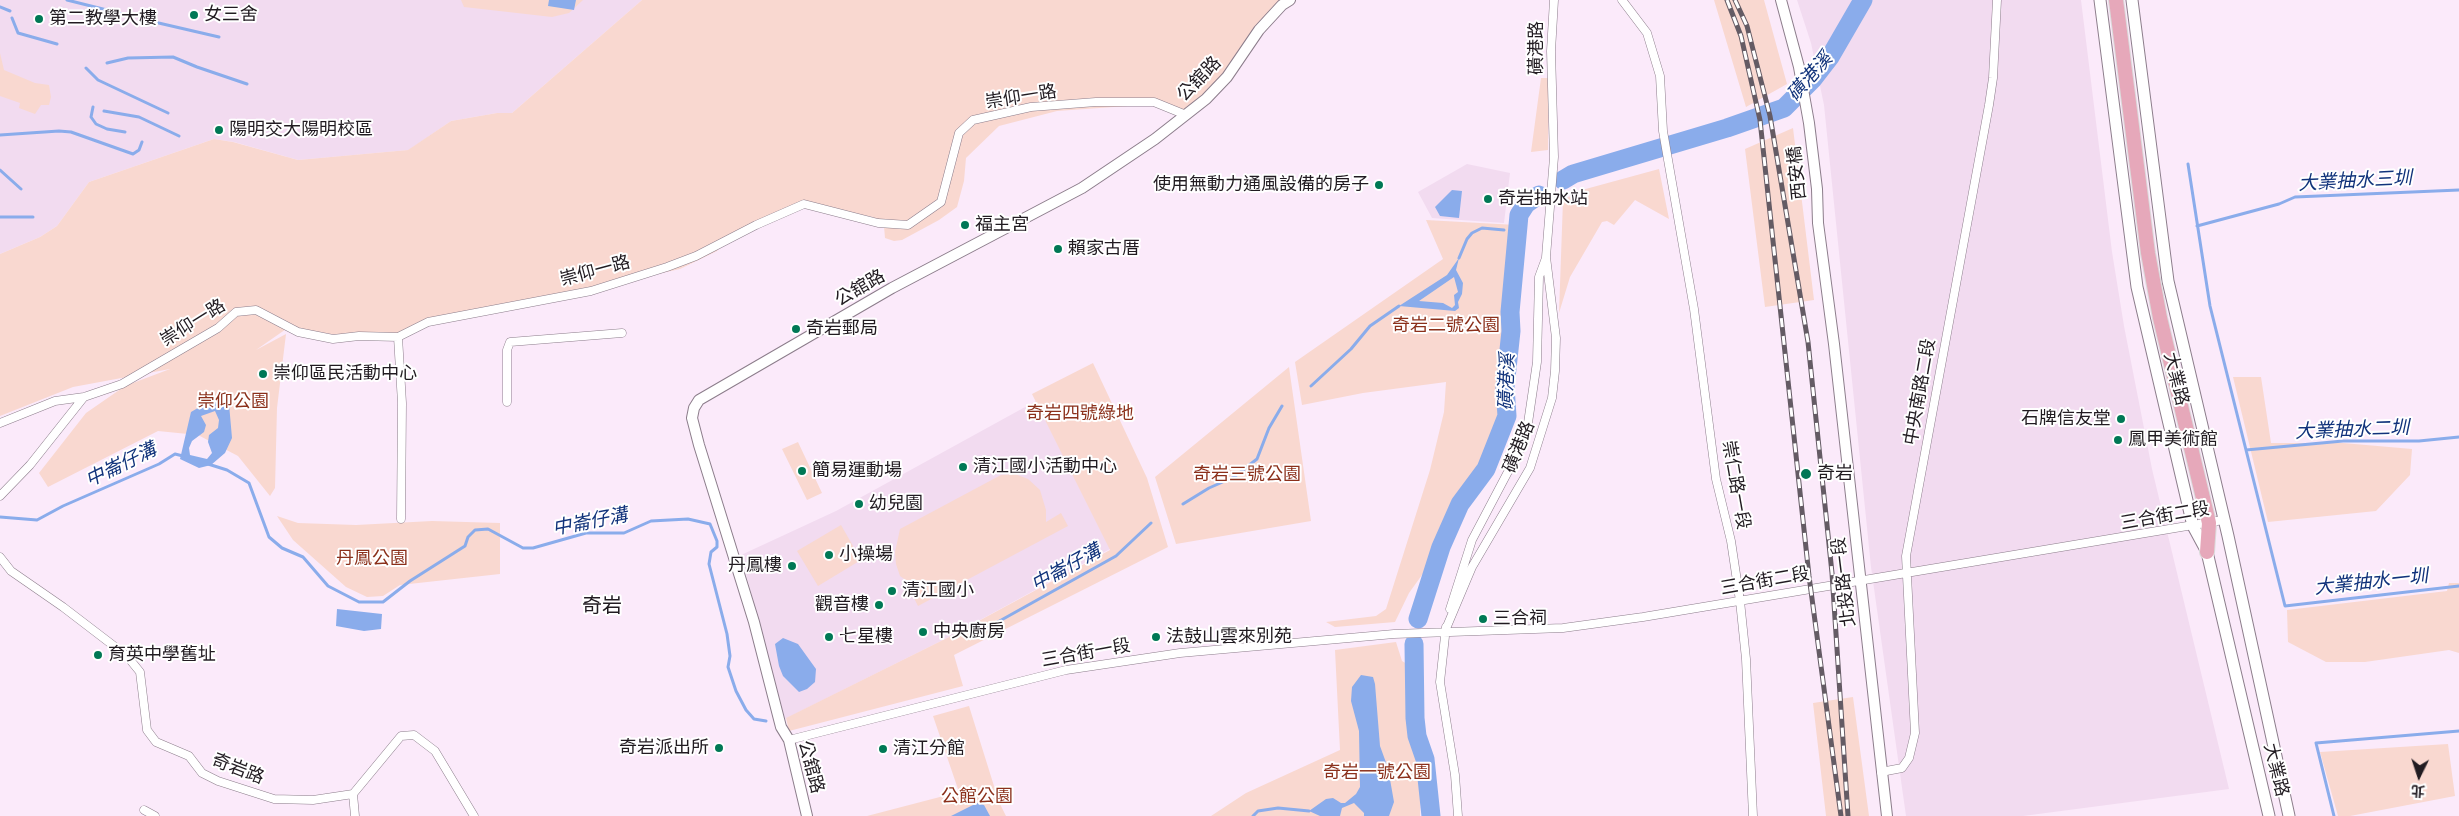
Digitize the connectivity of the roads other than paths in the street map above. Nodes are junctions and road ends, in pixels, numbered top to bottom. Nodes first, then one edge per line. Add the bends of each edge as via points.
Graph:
1 (1290, 0) edge
2 (1554, 0) edge
3 (1622, 0) edge
4 (1781, 0) edge
5 (1997, 0) edge
6 (2100, 0) edge
7 (2116, 0) edge
8 (2132, 0) edge
9 (1186, 115) junction
10 (1546, 257) junction
11 (622, 333) dead end
12 (398, 337) junction
13 (1834, 344) joint
14 (84, 397) junction
15 (507, 402) dead end
16 (0, 423) edge
17 (0, 496) edge
18 (401, 519) dead end
19 (2224, 520) junction
20 (2209, 523) junction
21 (2193, 526) junction
22 (2207, 552) junction
23 (0, 557) edge
24 (1907, 573) junction
25 (1860, 580) junction
26 (1740, 601) junction
27 (1445, 631) junction
28 (1428, 632) joint
29 (789, 740) junction
30 (1881, 772) junction
31 (353, 794) junction
32 (144, 810) dead end
33 (155, 816) edge
34 (355, 816) edge
35 (474, 816) edge
36 (808, 816) edge
37 (1458, 816) edge
38 (1753, 816) edge
39 (1887, 816) edge
40 (2269, 816) edge
41 (2289, 816) edge

1 - 9 street, 公舘路 via 1282,4 1260,30 1227,77
2 - 10 street, 磺港路 via 1551,52 1554,157
3 - 26 street, 崇仁路一段 via 1652,43 1660,79 1665,140 1696,319 1716,478 1731,541
4 - 13 street, 西安橋 via 1799,67 1809,124
5 - 24 street, 中央南路二段 via 1989,105 1906,556
6 - 21 main road, 大業路 via 2137,287
7 - 20 highway via 2148,253 2160,318
8 - 19 main road, 大業路 via 2168,281
9 - 12 street, 崇仰一路 via 1154,102 1031,107 974,120 959,133 941,202 908,225 878,222 804,204 667,267 591,290 428,322
9 - 29 street, 公舘路 via 1089,184 892,288 699,400 692,418 699,445 754,622 779,722
10 - 27 street, 磺港路 via 1540,277 1537,362 1528,424 1520,449 1472,540
10 - 27 street, 磺港路 via 1556,354 1552,398 1543,432 1530,468 1472,567
11 - 15 street via 510,342 507,350
12 - 14 street, 崇仰一路 via 332,339 298,332 256,310 236,312 218,328 122,384
12 - 18 street via 402,403
13 - 25 street, 北投路一段
14 - 16 street, 崇仰一路 via 55,401
14 - 17 street via 30,465
19 - 20 street, 三合街二段
19 - 41 main road, 大業路
20 - 21 street, 三合街二段
20 - 22 highway
21 - 22 main road, 大業路
21 - 24 street, 三合街二段
22 - 40 main road, 大業路
23 - 31 street, 奇岩路 via 12,571 127,656 140,672 147,730 156,742 189,756 202,773 274,798 314,800
24 - 25 street, 三合街二段
24 - 30 street, 中央南路二段 via 1915,733 1909,758 1902,768
25 - 26 street, 三合街二段
25 - 30 street, 北投路一段
26 - 27 street, 三合街二段 via 1563,628
26 - 38 street, 崇仁路一段
27 - 28 street, 三合街二段
27 - 37 street, 磺港路 via 1440,682
28 - 29 street, 三合街一段 via 1180,653 1066,670
29 - 36 street, 公舘路
30 - 39 street, 北投路一段
31 - 34 street
31 - 35 street via 401,736 414,735 435,752
32 - 33 street

